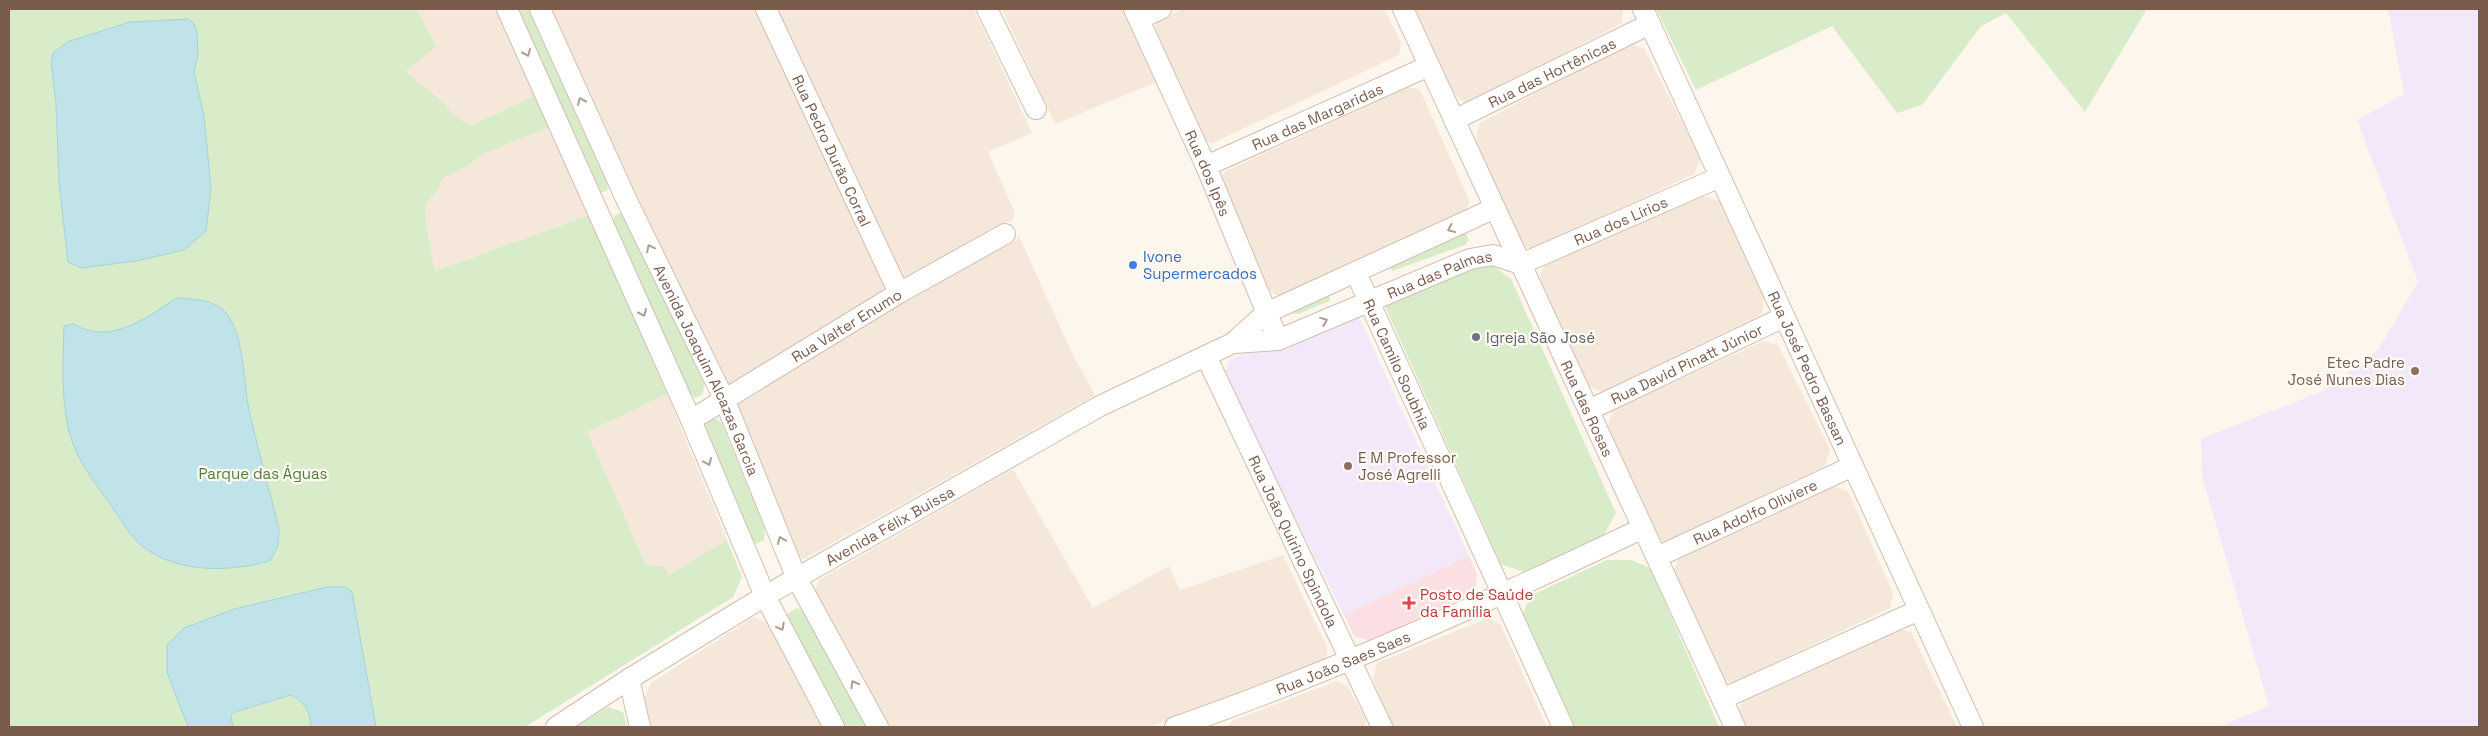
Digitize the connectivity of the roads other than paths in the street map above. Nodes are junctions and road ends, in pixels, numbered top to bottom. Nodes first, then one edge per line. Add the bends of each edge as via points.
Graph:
1 (507, 9) edge
2 (540, 9) edge
3 (766, 9) edge
4 (987, 9) edge
5 (1160, 9) edge
6 (1402, 9) edge
7 (1136, 14) edge
8 (1647, 17) edge
9 (1428, 66) junction
10 (1036, 109) dead end
11 (1454, 120) junction
12 (1206, 166) junction
13 (1720, 177) junction
14 (627, 201) junction
15 (1495, 208) junction
16 (599, 212) junction
17 (1005, 234) dead end
18 (1521, 264) junction
19 (1356, 273) junction
20 (899, 293) junction
21 (1369, 303) junction
22 (1266, 313) junction
23 (1784, 317) junction
24 (1278, 340) junction
25 (1233, 343) junction
26 (1206, 356) junction
27 (724, 401) junction
28 (1589, 410) junction
29 (691, 420) junction
30 (1853, 466) junction
31 (1643, 528) junction
32 (1657, 557) junction
33 (797, 580) junction
34 (1503, 594) junction
35 (765, 596) junction
36 (1919, 610) junction
37 (1348, 659) junction
38 (629, 679) junction
39 (1722, 699) junction
40 (1210, 720) edge
41 (556, 727) edge
42 (640, 727) edge
43 (834, 727) edge
44 (878, 727) edge
45 (1175, 727) edge
46 (1381, 727) edge
47 (1563, 727) edge
48 (1735, 727) edge
49 (1973, 727) edge

1 -> 16 street
14 -> 2 street, Avenida Joaquim Alcazas Garcia
3 - 20 street, Rua Pedro Durão Corral
4 - 10 street
5 - 7 street
6 - 9 street, Rua das Rosas
7 - 12 street, Rua dos Ipês
8 - 11 street, Rua das Hortênicas
8 - 13 street, Rua José Pedro Bassan
9 - 11 street, Rua das Rosas
9 - 12 street, Rua das Margaridas
11 - 15 street, Rua das Rosas
12 - 22 street, Rua dos Ipês
13 - 18 street, Rua dos Lírios
13 - 23 street, Rua José Pedro Bassan
14 - 16 street
27 -> 14 street, Avenida Joaquim Alcazas Garcia
15 - 18 street, Rua das Rosas
15 -> 19 street
16 -> 29 street
17 - 20 street, Rua Valter Enumo
18 - 21 street, Rua das Palmas via 1493,256 1470,259
18 - 28 street, Rua das Rosas
19 - 21 street, Rua Camilo Soubhia
19 - 22 street
20 - 27 street, Rua Valter Enumo
24 -> 21 street, Rua das Palmas
21 - 34 street, Rua Camilo Soubhia
22 - 24 street, Rua dos Ipês
22 - 25 street, Avenida Félix Buissa
23 - 28 street, Rua David Pinatt Júnior
23 - 30 street, Rua José Pedro Bassan
24 - 25 street, Avenida Félix Buissa
25 - 26 street, Avenida Félix Buissa
26 - 33 street, Avenida Félix Buissa via 1100,406
26 - 37 street, Rua João Quirino Spindola
27 - 29 street, Rua Valter Enumo
33 -> 27 street, Avenida Joaquim Alcazas Garcia
28 - 31 street, Rua das Rosas
29 -> 35 street
30 - 32 street, Rua Adolfo Oliviere
30 - 36 street, Rua José Pedro Bassan
31 - 32 street, Rua das Rosas
31 - 34 street, Rua João Saes Saes
32 - 39 street, Rua das Rosas
33 - 35 street, Avenida Félix Buissa
44 -> 33 street, Avenida Joaquim Alcazas Garcia
34 - 37 street, Rua João Saes Saes
34 - 47 street, Rua Camilo Soubhia
35 - 38 street, Avenida Félix Buissa
35 -> 43 street
36 - 39 street
36 - 49 street, Rua José Pedro Bassan
37 - 40 street, Rua João Saes Saes
37 - 46 street, Rua João Quirino Spindola
38 - 41 street, Avenida Félix Buissa
38 - 42 street
39 - 48 street, Rua das Rosas
40 - 45 street, Rua João Saes Saes

